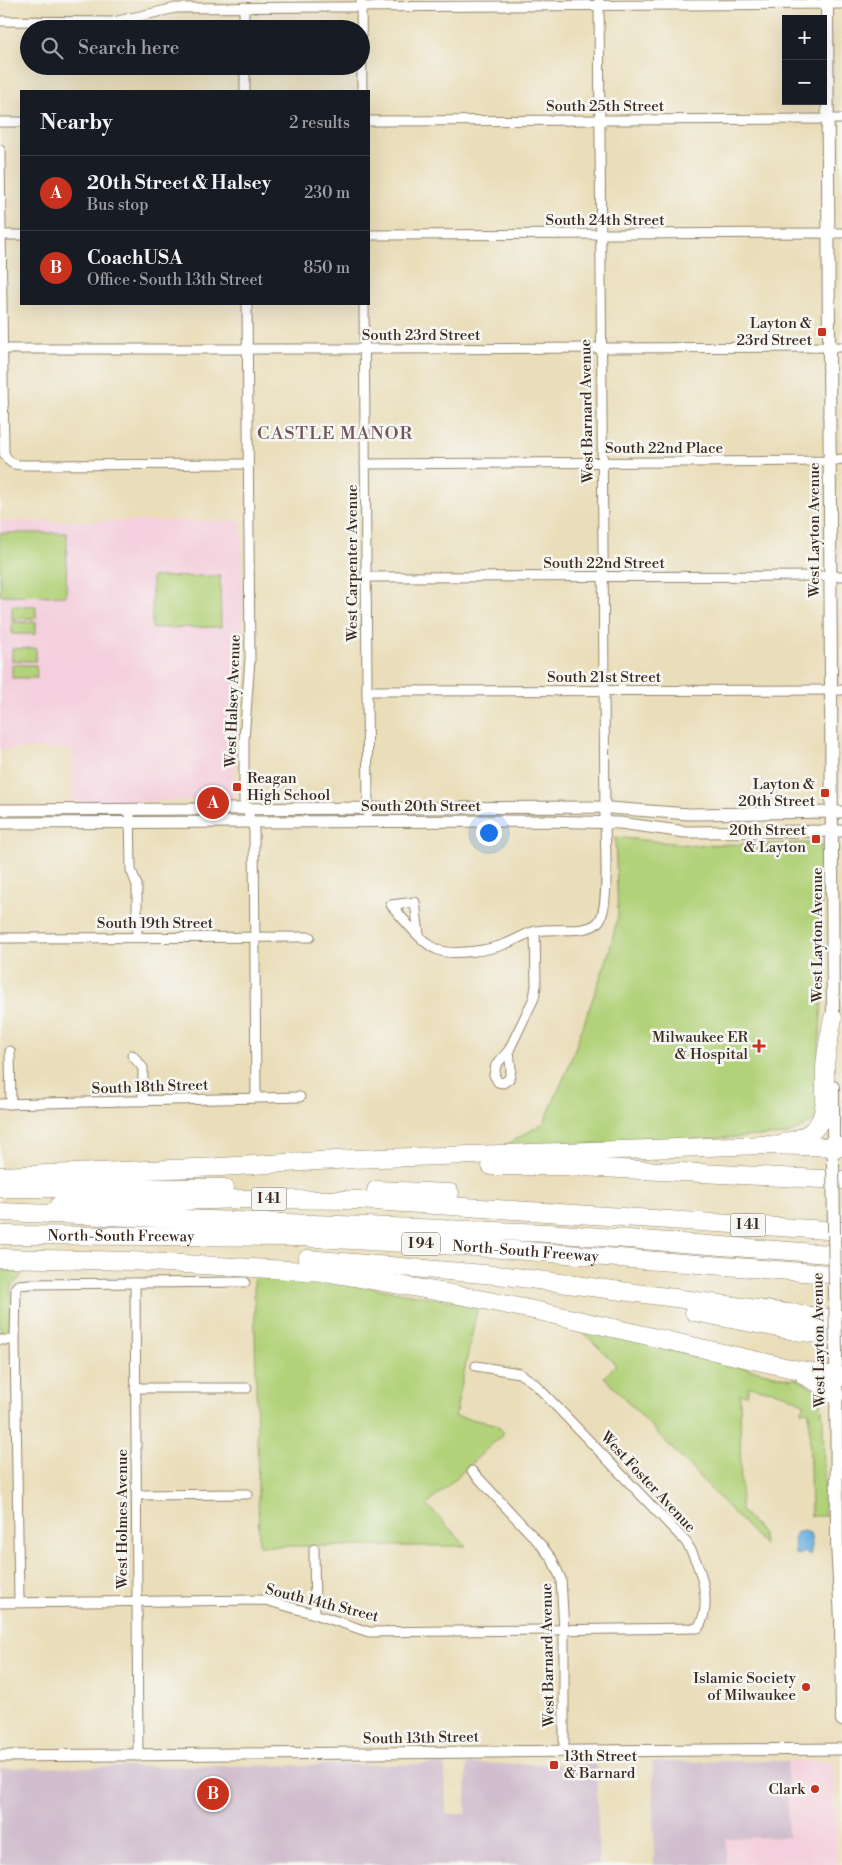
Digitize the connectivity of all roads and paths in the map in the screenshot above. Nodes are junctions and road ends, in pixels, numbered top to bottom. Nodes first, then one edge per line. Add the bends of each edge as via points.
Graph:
1 (827, 2) edge
2 (361, 3) edge
3 (599, 3) edge
4 (842, 4) edge
5 (244, 7) junction
6 (122, 20) edge
7 (244, 20) edge
8 (361, 20) edge
9 (0, 21) edge
10 (20, 21) edge
11 (244, 75) edge
12 (362, 75) edge
13 (245, 90) edge
14 (362, 90) edge
15 (599, 119) junction
16 (827, 119) junction
17 (842, 119) edge
18 (370, 121) edge
19 (0, 122) edge
20 (20, 122) edge
21 (0, 150) edge
22 (828, 233) junction
23 (842, 233) edge
24 (600, 234) junction
25 (2, 235) junction
26 (20, 235) edge
27 (370, 236) edge
28 (247, 305) edge
29 (364, 305) edge
30 (829, 347) junction
31 (842, 347) edge
32 (1, 348) edge
33 (600, 348) junction
34 (248, 349) junction
35 (365, 349) junction
36 (836, 460) edge
37 (602, 462) junction
38 (248, 464) junction
39 (365, 464) junction
40 (603, 576) junction
41 (836, 576) edge
42 (366, 577) junction
43 (837, 690) edge
44 (604, 691) junction
45 (367, 692) junction
46 (368, 808) junction
47 (605, 808) junction
48 (130, 809) junction
49 (246, 809) junction
50 (0, 810) edge
51 (837, 812) edge
52 (368, 821) junction
53 (252, 822) junction
54 (605, 822) junction
55 (0, 823) edge
56 (130, 823) junction
57 (837, 831) edge
58 (536, 931) junction
59 (418, 935) dead end
60 (254, 936) junction
61 (137, 937) junction
62 (310, 937) dead end
63 (0, 938) edge
64 (833, 1018) junction
65 (509, 1050) dead end
66 (10, 1051) dead end
67 (132, 1056) dead end
68 (300, 1096) dead end
69 (256, 1097) junction
70 (143, 1101) junction
71 (0, 1104) edge
72 (11, 1104) junction
73 (763, 1145) junction
74 (836, 1152) edge
75 (220, 1167) junction
76 (0, 1176) edge
77 (842, 1180) edge
78 (0, 1188) edge
79 (0, 1206) edge
80 (537, 1211) junction
81 (0, 1212) edge
82 (842, 1231) edge
83 (0, 1235) edge
84 (842, 1256) edge
85 (0, 1258) edge
86 (131, 1261) junction
87 (842, 1275) edge
88 (507, 1276) junction
89 (245, 1282) dead end
90 (134, 1283) junction
91 (842, 1320) edge
92 (0, 1340) edge
93 (15, 1340) junction
94 (839, 1345) edge
95 (476, 1366) dead end
96 (789, 1368) junction
97 (838, 1377) edge
98 (135, 1388) junction
99 (247, 1388) dead end
100 (835, 1395) junction
101 (472, 1472) dead end
102 (248, 1494) dead end
103 (137, 1495) junction
104 (314, 1549) dead end
105 (19, 1602) junction
106 (136, 1602) junction
107 (0, 1603) edge
108 (315, 1614) junction
109 (698, 1628) joint
110 (564, 1630) junction
111 (842, 1720) edge
112 (842, 1749) edge
113 (564, 1751) junction
114 (0, 1756) edge
115 (138, 1756) junction

1 - 3 street
1 - 4 street
1 - 16 main road, West Layton Avenue
2 - 3 street
2 - 5 street
2 - 8 street
3 - 15 street, West Barnard Avenue
5 - 6 street via 176,8
5 - 7 street
9 - 10 street
11 - 13 street
12 - 14 street
15 - 16 street, South 25th Street
15 - 18 street, South 25th Street
15 - 24 street, West Barnard Avenue
16 - 17 street, South 25th Street
16 - 22 main road, West Layton Avenue
19 - 20 street
21 - 25 street
22 - 23 street, South 24th Street
22 - 24 street, South 24th Street
22 - 30 main road, West Layton Avenue
24 - 27 street, South 24th Street
24 - 33 street, West Barnard Avenue
25 - 26 street
25 - 32 street
28 - 34 street, West Halsey Avenue
29 - 35 street, West Carpenter Avenue
30 - 31 street, South 23rd Street
30 - 33 street, South 23rd Street
30 - 36 main road, West Layton Avenue
32 - 34 street, South 23rd Street
32 - 38 street via 4,453 15,465
33 - 35 street, South 23rd Street
33 - 37 street, West Barnard Avenue
34 - 35 street, South 23rd Street
34 - 38 street, West Halsey Avenue
35 - 39 street, West Carpenter Avenue
36 - 37 street, South 22nd Place
36 - 41 main road, West Layton Avenue
37 - 39 street, South 22nd Place
37 - 40 street, West Barnard Avenue
38 - 49 street, West Halsey Avenue via 250,659 244,740
39 - 42 street, West Carpenter Avenue
40 - 41 street, South 22nd Street
40 - 42 street, South 22nd Street
40 - 44 street, West Barnard Avenue
41 - 43 main road, West Layton Avenue
42 - 45 street, West Carpenter Avenue
43 - 44 street, South 21st Street
43 - 51 main road, West Layton Avenue
44 - 45 street, South 21st Street
44 - 47 street, West Barnard Avenue
45 - 46 street, West Carpenter Avenue
46 - 47 street, South 20th Street
46 - 49 street, South 20th Street
46 - 52 street, West Carpenter Avenue
47 - 51 street, South 20th Street via 689,814
47 - 54 street, West Barnard Avenue
48 - 49 street, South 20th Street
48 - 50 street, South 20th Street
48 - 56 street
49 - 53 street, West Halsey Avenue
51 - 57 main road, West Layton Avenue
52 - 53 street, South 20th Street
52 - 54 street, South 20th Street
53 - 56 street, South 20th Street
53 - 60 street, West Halsey Avenue
54 - 57 street, South 20th Street via 685,832
54 - 58 street via 604,906 599,922 590,929
55 - 56 street, South 20th Street
56 - 61 street via 131,870 137,885
57 - 64 main road, West Layton Avenue
58 - 59 street via 487,950 457,952 435,949
58 - 65 street via 534,998
60 - 61 street, South 19th Street
60 - 62 street, South 19th Street
60 - 69 street, West Halsey Avenue
61 - 63 street, South 19th Street
64 - 73 highway via 826,1066 824,1116 811,1133
64 - 74 main road, West Layton Avenue
66 - 72 street
67 - 70 street via 143,1068
68 - 69 street, South 18th Street
69 - 70 street, South 18th Street
70 - 72 street, South 18th Street
71 - 72 street, South 18th Street
73 - 74 highway
73 - 75 highway
74 - 94 main road, West Layton Avenue, bridge
75 - 76 highway
75 - 77 highway via 562,1166
78 - 80 highway via 405,1190 505,1198
79 - 80 highway, I 41 via 260,1199 357,1200
80 - 82 highway, I 41
81 - 84 highway, North-South Freeway / I 94 via 548,1233
83 - 87 highway, North-South Freeway / I 94 via 299,1237
85 - 86 highway
86 - 88 highway via 275,1257
86 - 96 highway via 324,1272 381,1281 538,1311
88 - 91 highway
88 - 94 highway via 786,1329
89 - 90 street
90 - 93 street via 18,1285
90 - 98 street, West Holmes Avenue
92 - 93 street
93 - 105 street
94 - 97 main road, West Layton Avenue
95 - 109 street, West Foster Avenue via 513,1372 534,1383 686,1542 698,1564 703,1584 704,1619
96 - 97 highway
96 - 100 highway
97 - 100 main road, West Layton Avenue
98 - 99 street
98 - 103 street, West Holmes Avenue
100 - 111 main road, West Layton Avenue
101 - 110 street, West Barnard Avenue via 552,1559 561,1580
102 - 103 street
103 - 106 street, West Holmes Avenue
104 - 108 street
105 - 106 street, South 14th Street
105 - 107 street, South 14th Street
106 - 108 street, South 14th Street via 264,1600
106 - 115 street, West Holmes Avenue
108 - 110 street, South 14th Street via 369,1632
109 - 110 street, South 14th Street
110 - 113 street, West Barnard Avenue
112 - 113 street, South 13th Street
113 - 115 street, South 13th Street
114 - 115 street, South 13th Street

